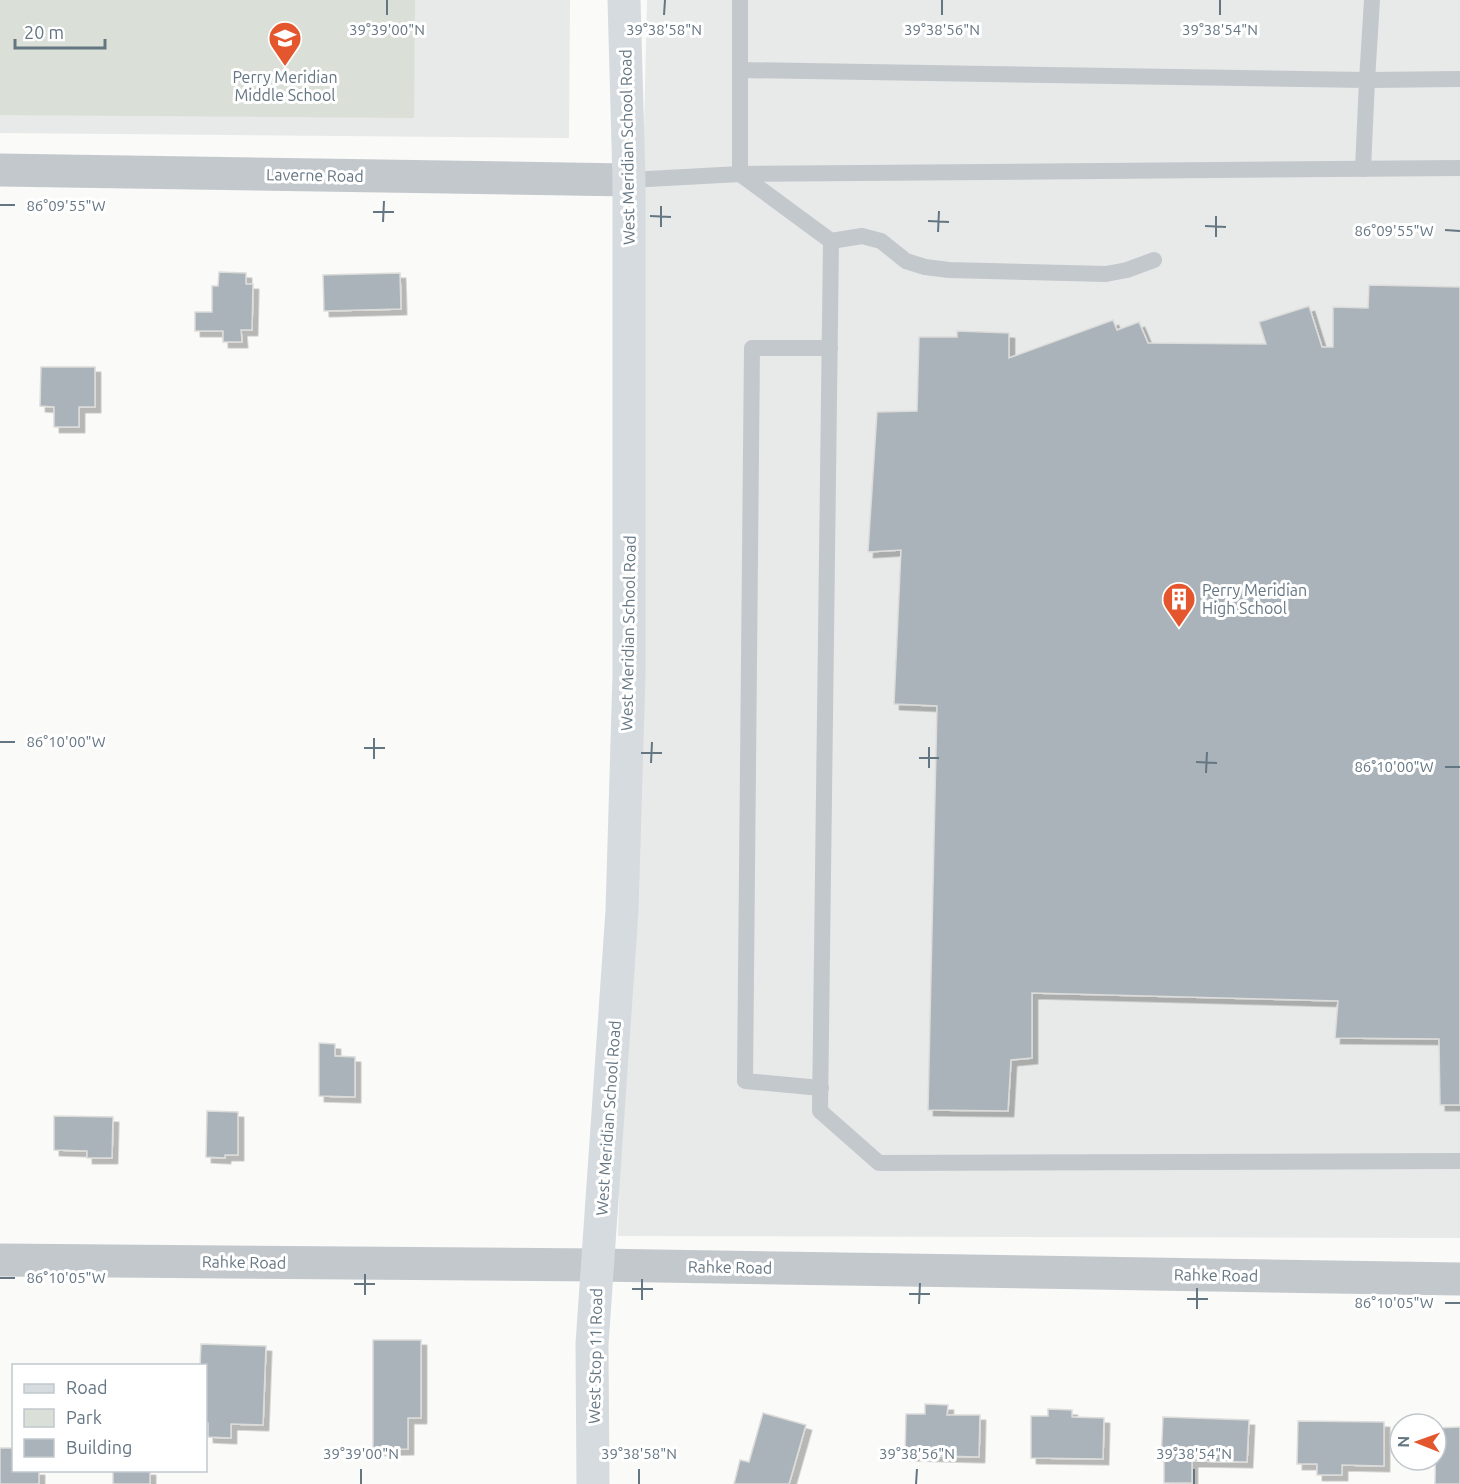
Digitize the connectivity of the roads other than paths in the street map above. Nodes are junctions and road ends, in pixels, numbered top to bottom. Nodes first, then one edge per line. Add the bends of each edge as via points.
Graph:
1 (624, 0) edge
2 (740, 0) edge
3 (1372, 0) edge
4 (740, 70) junction
5 (1460, 79) edge
6 (1367, 80) junction
7 (1460, 168) edge
8 (1363, 169) junction
9 (0, 170) edge
10 (740, 174) junction
11 (629, 180) junction
12 (831, 241) junction
13 (1154, 260) dead end
14 (830, 348) junction
15 (821, 1089) junction
16 (1460, 1161) edge
17 (0, 1260) edge
18 (597, 1265) junction
19 (1460, 1279) edge
20 (593, 1484) edge

1 - 11 main road, West Meridian School Road
2 - 4 lane
3 - 6 lane
4 - 6 lane
4 - 10 lane
5 - 6 lane
6 - 8 lane
7 - 8 lane
8 - 10 lane
9 - 11 street, Laverne Road
10 - 11 lane
10 - 12 lane
11 - 18 main road, West Meridian School Road via 629,675 625,820 616,1013
12 - 13 lane via 862,236 880,241 906,261 949,270 1106,274
12 - 14 lane
14 - 15 lane
14 - 15 lane via 752,348 745,1081
15 - 16 lane via 820,1111 879,1162
17 - 18 street, Rahke Road
18 - 19 street, Rahke Road
18 - 20 main road, West Stop 11 Road via 592,1344

